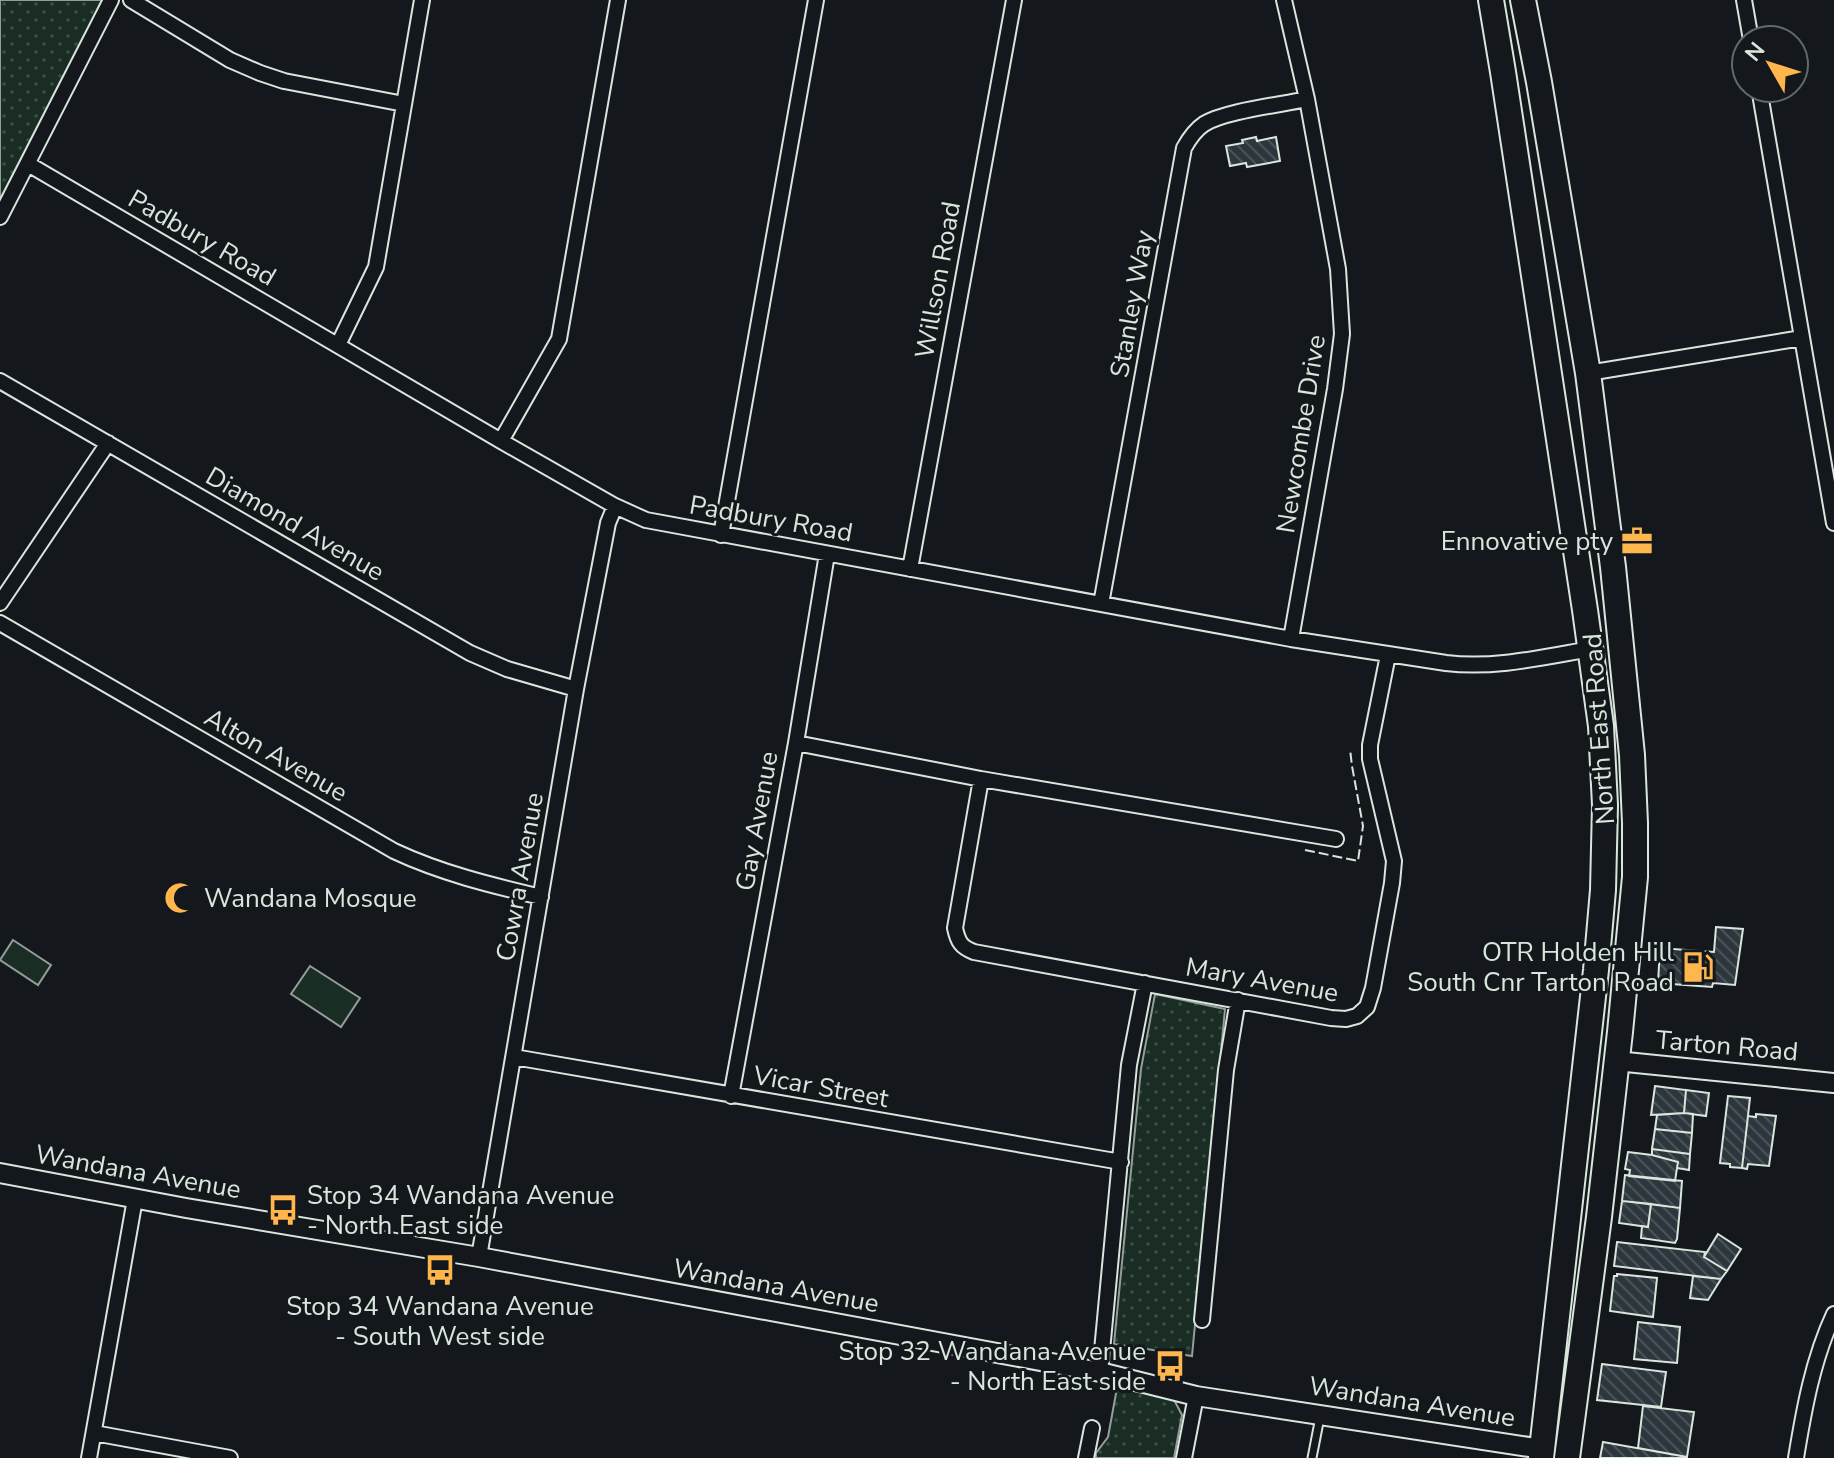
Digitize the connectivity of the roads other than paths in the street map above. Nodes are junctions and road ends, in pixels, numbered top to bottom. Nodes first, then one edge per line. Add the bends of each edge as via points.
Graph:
1 (111, 0) edge
2 (131, 0) edge
3 (422, 0) edge
4 (618, 0) edge
5 (816, 0) edge
6 (1014, 0) edge
7 (1284, 0) edge
8 (1491, 0) edge
9 (1523, 0) edge
10 (1744, 0) edge
11 (1748, 24) edge
12 (1307, 99) junction
13 (404, 104) junction
14 (1762, 104) edge
15 (28, 164) junction
16 (0, 217) edge
17 (1802, 338) junction
18 (338, 345) junction
19 (1588, 373) junction
20 (0, 381) edge
21 (501, 441) junction
22 (108, 443) junction
23 (615, 506) junction
24 (1834, 523) edge
25 (721, 535) junction
26 (827, 554) junction
27 (1613, 567) junction
28 (910, 569) junction
29 (0, 603) edge
30 (1101, 604) junction
31 (0, 623) edge
32 (1291, 639) junction
33 (1591, 649) junction
34 (1388, 655) junction
35 (1624, 678) junction
36 (576, 689) junction
37 (796, 743) junction
38 (981, 779) junction
39 (1336, 839) dead end
40 (541, 897) junction
41 (1145, 983) junction
42 (1238, 1000) junction
43 (514, 1057) junction
44 (1586, 1058) junction
45 (1616, 1061) junction
46 (1834, 1083) edge
47 (731, 1096) junction
48 (1121, 1162) junction
49 (0, 1173) edge
50 (135, 1199) junction
51 (479, 1257) junction
52 (1834, 1314) edge
53 (1202, 1320) dead end
54 (1100, 1372) junction
55 (1196, 1396) junction
56 (1320, 1415) junction
57 (1092, 1428) dead end
58 (94, 1433) junction
59 (1542, 1453) edge
60 (1567, 1455) edge
61 (89, 1458) edge
62 (230, 1458) edge
63 (1086, 1458) edge
64 (1184, 1458) edge
65 (1312, 1458) edge
66 (1796, 1458) edge

1 - 15 street
2 - 13 street via 260,73
3 - 13 street
4 - 21 street via 559,339
5 - 25 street
6 - 28 street, Willson Road
7 - 12 street, Newcombe Drive
8 - 33 highway, North East Road
9 - 19 highway, North East Road
10 - 11 street
12 - 30 street, Stanley Way via 1217,118 1201,126 1184,148
12 - 32 street, Newcombe Drive via 1338,269 1342,334
13 - 18 street via 376,267
14 - 17 street
15 - 16 street
15 - 18 street, Padbury Road
17 - 19 street
17 - 24 street
18 - 21 street, Padbury Road
19 - 27 highway, North East Road
20 - 22 street, Diamond Avenue
21 - 23 street, Padbury Road
22 - 29 street
22 - 36 street, Diamond Avenue via 470,653
23 - 25 street, Padbury Road via 646,520
23 - 36 street, Cowra Avenue
25 - 26 street, Padbury Road
26 - 28 street, Padbury Road
26 - 37 street, Gay Avenue
27 - 33 highway via 1604,629
27 - 35 highway, North East Road
28 - 30 street, Padbury Road
30 - 32 street, Padbury Road
31 - 40 street, Alton Avenue via 394,851 459,877
32 - 34 street, Padbury Road
33 - 34 street, Padbury Road via 1467,666
33 - 35 highway
33 - 44 highway, North East Road via 1605,805
34 - 42 street, Mary Avenue via 1370,759 1394,861 1367,1007 1346,1019
35 - 45 highway, North East Road via 1635,877
36 - 40 street, Cowra Avenue
37 - 38 street
37 - 47 street, Gay Avenue
38 - 39 street
38 - 41 street, Mary Avenue via 955,928 963,948
40 - 43 street, Cowra Avenue
41 - 42 street, Mary Avenue
41 - 48 street via 1129,1065
42 - 53 street via 1226,1070
43 - 47 street, Vicar Street
43 - 51 street, Cowra Avenue
44 - 45 highway
44 - 59 highway, North East Road
45 - 46 street, Tarton Road
45 - 60 highway, North East Road
47 - 48 street, Vicar Street
48 - 54 street
49 - 50 street, Wandana Avenue
50 - 51 street, Wandana Avenue
50 - 58 street
51 - 54 street, Wandana Avenue
52 - 66 street via 1815,1368
54 - 55 street, Wandana Avenue
55 - 56 street, Wandana Avenue
55 - 64 street
56 - 59 street, Wandana Avenue
56 - 65 lane
57 - 63 street
58 - 61 street
58 - 62 street
59 - 60 highway

